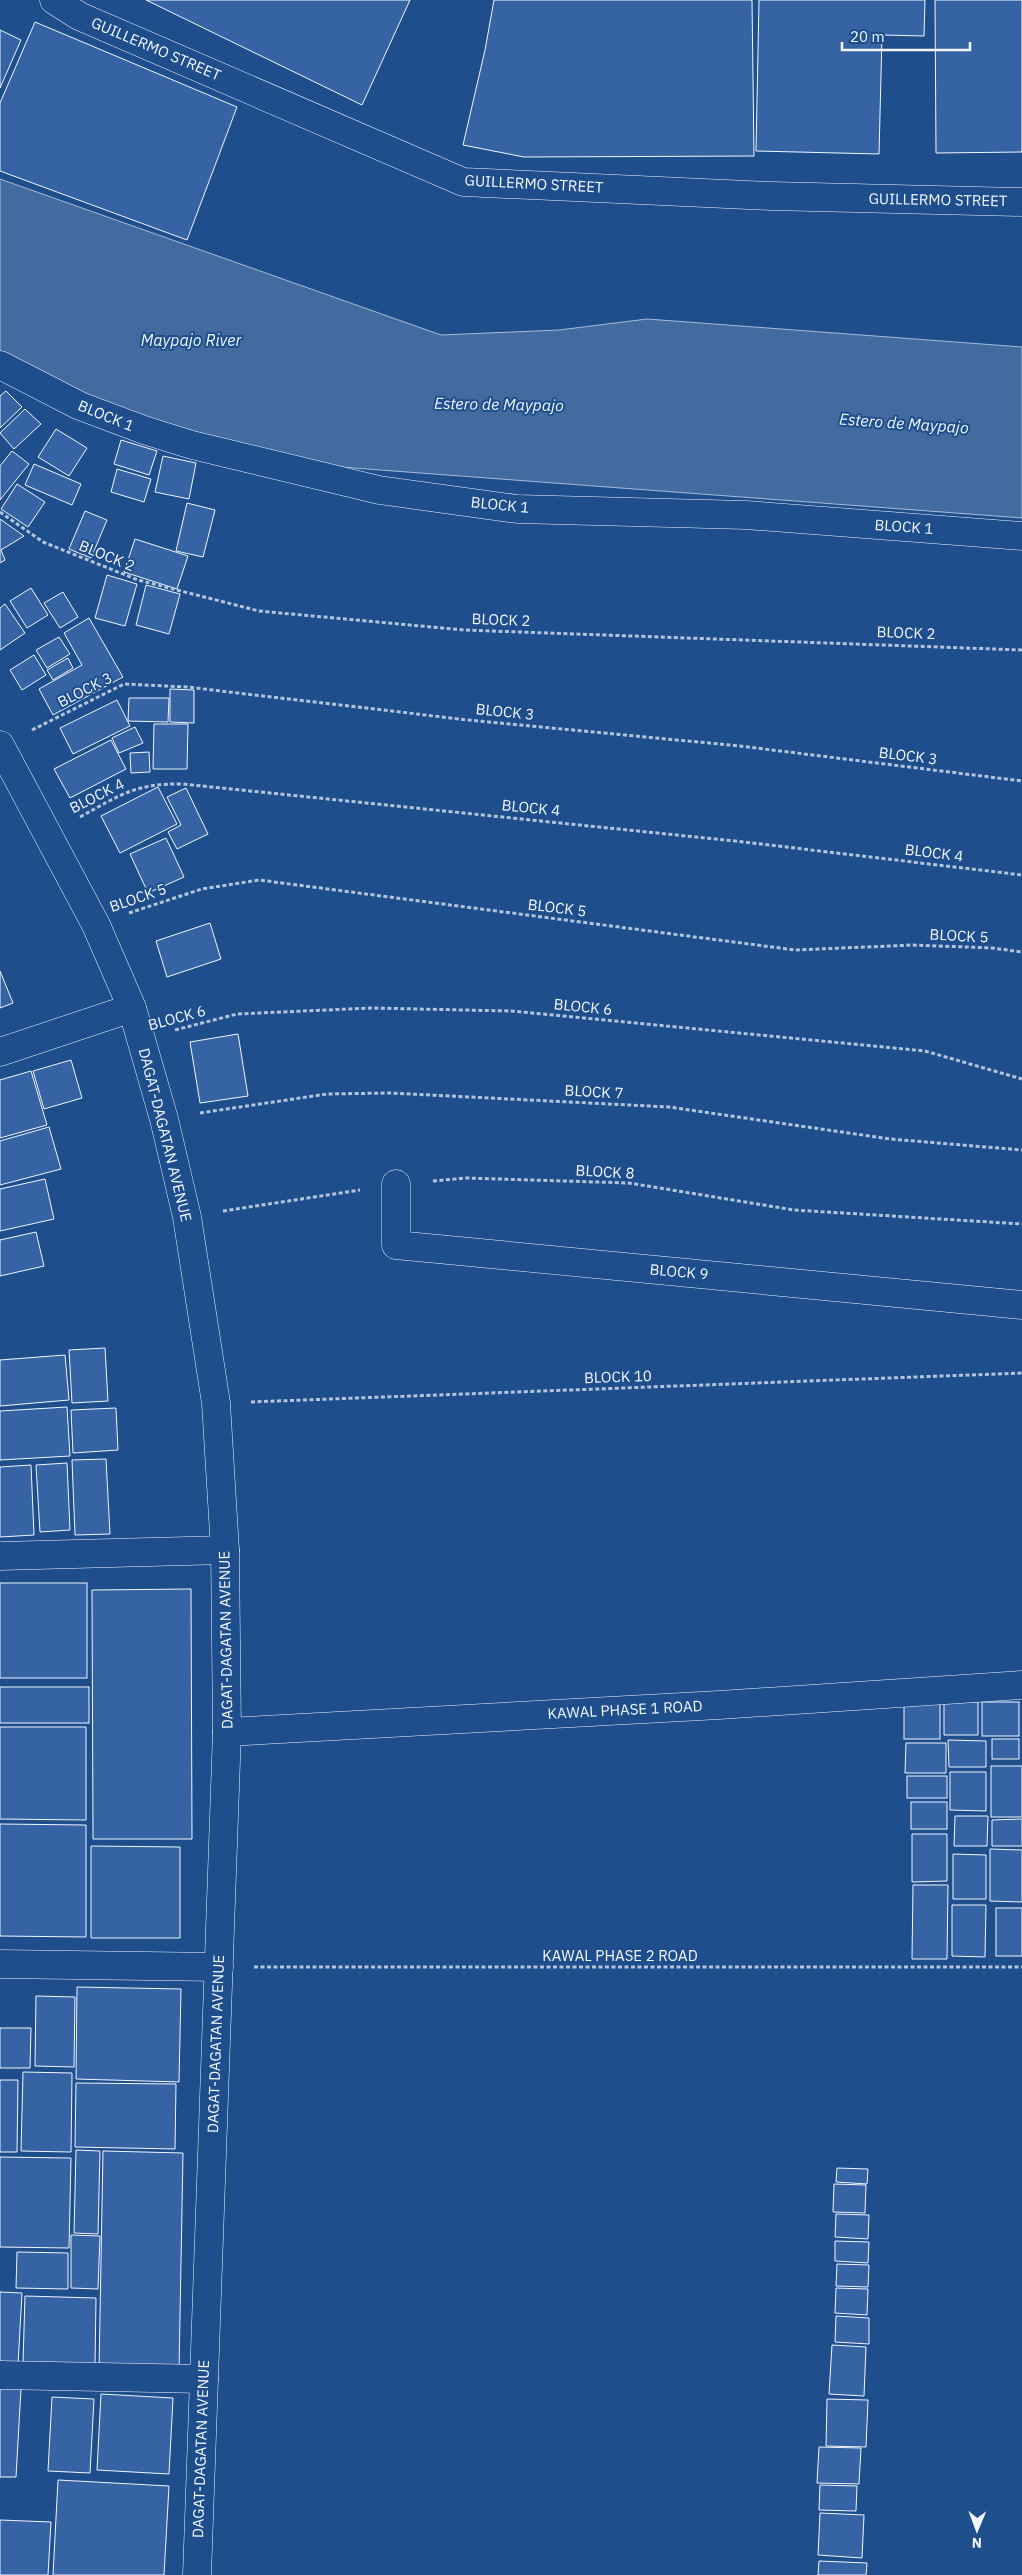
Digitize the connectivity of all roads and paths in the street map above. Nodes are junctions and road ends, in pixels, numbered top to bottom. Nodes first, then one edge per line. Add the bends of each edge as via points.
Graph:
1 (54, 0) edge
2 (1022, 202) edge
3 (0, 365) edge
4 (0, 512) edge
5 (1022, 536) edge
6 (1022, 650) edge
7 (0, 746) edge
8 (1022, 781) edge
9 (49, 834) junction
10 (1022, 876) edge
11 (96, 925) junction
12 (1022, 952) edge
13 (132, 1008) junction
14 (140, 1039) junction
15 (0, 1052) edge
16 (1022, 1079) edge
17 (164, 1119) junction
18 (1022, 1150) edge
19 (396, 1184) junction
20 (187, 1216) junction
21 (1022, 1224) edge
22 (1022, 1305) edge
23 (1022, 1373) edge
24 (216, 1403) junction
25 (225, 1550) junction
26 (0, 1556) edge
27 (1022, 1685) edge
28 (227, 1732) junction
29 (0, 1964) edge
30 (219, 1967) junction
31 (1022, 1967) edge
32 (0, 2375) edge
33 (204, 2378) junction
34 (197, 2575) edge

1 - 2 street, GUILLERMO STREET via 79,16 462,182 771,196
3 - 5 street, BLOCK 1 via 80,406 135,427 379,490 516,509 746,516
4 - 6 path, BLOCK 2 via 43,542 138,580 259,610 464,630
7 - 8 path, BLOCK 3 via 124,684 740,746
7 - 9 street, DAGAT-DAGATAN AVENUE
9 - 10 path, BLOCK 4 via 125,792 156,784 183,784 744,842
9 - 11 street, DAGAT-DAGATAN AVENUE
11 - 12 path, BLOCK 5 via 202,888 259,880 795,950 913,945
11 - 13 street, DAGAT-DAGATAN AVENUE
13 - 14 street, DAGAT-DAGATAN AVENUE
13 - 15 street
14 - 16 path, BLOCK 6 via 237,1014 371,1008 510,1011 926,1051
14 - 17 street, DAGAT-DAGATAN AVENUE
17 - 18 path, BLOCK 7 via 327,1094 390,1093 669,1107 890,1139
17 - 20 street, DAGAT-DAGATAN AVENUE
19 - 20 path, BLOCK 8
19 - 21 path, BLOCK 8 via 466,1178 629,1183 794,1210
19 - 22 street, BLOCK 9 via 396,1245
20 - 24 street, DAGAT-DAGATAN AVENUE
23 - 24 path, BLOCK 10
24 - 25 street, DAGAT-DAGATAN AVENUE
25 - 26 street
25 - 28 street, DAGAT-DAGATAN AVENUE
27 - 28 street, KAWAL PHASE 1 ROAD
28 - 30 street, DAGAT-DAGATAN AVENUE
29 - 30 street
30 - 31 path, KAWAL PHASE 2 ROAD
30 - 33 street, DAGAT-DAGATAN AVENUE
32 - 33 street
33 - 34 street, DAGAT-DAGATAN AVENUE

